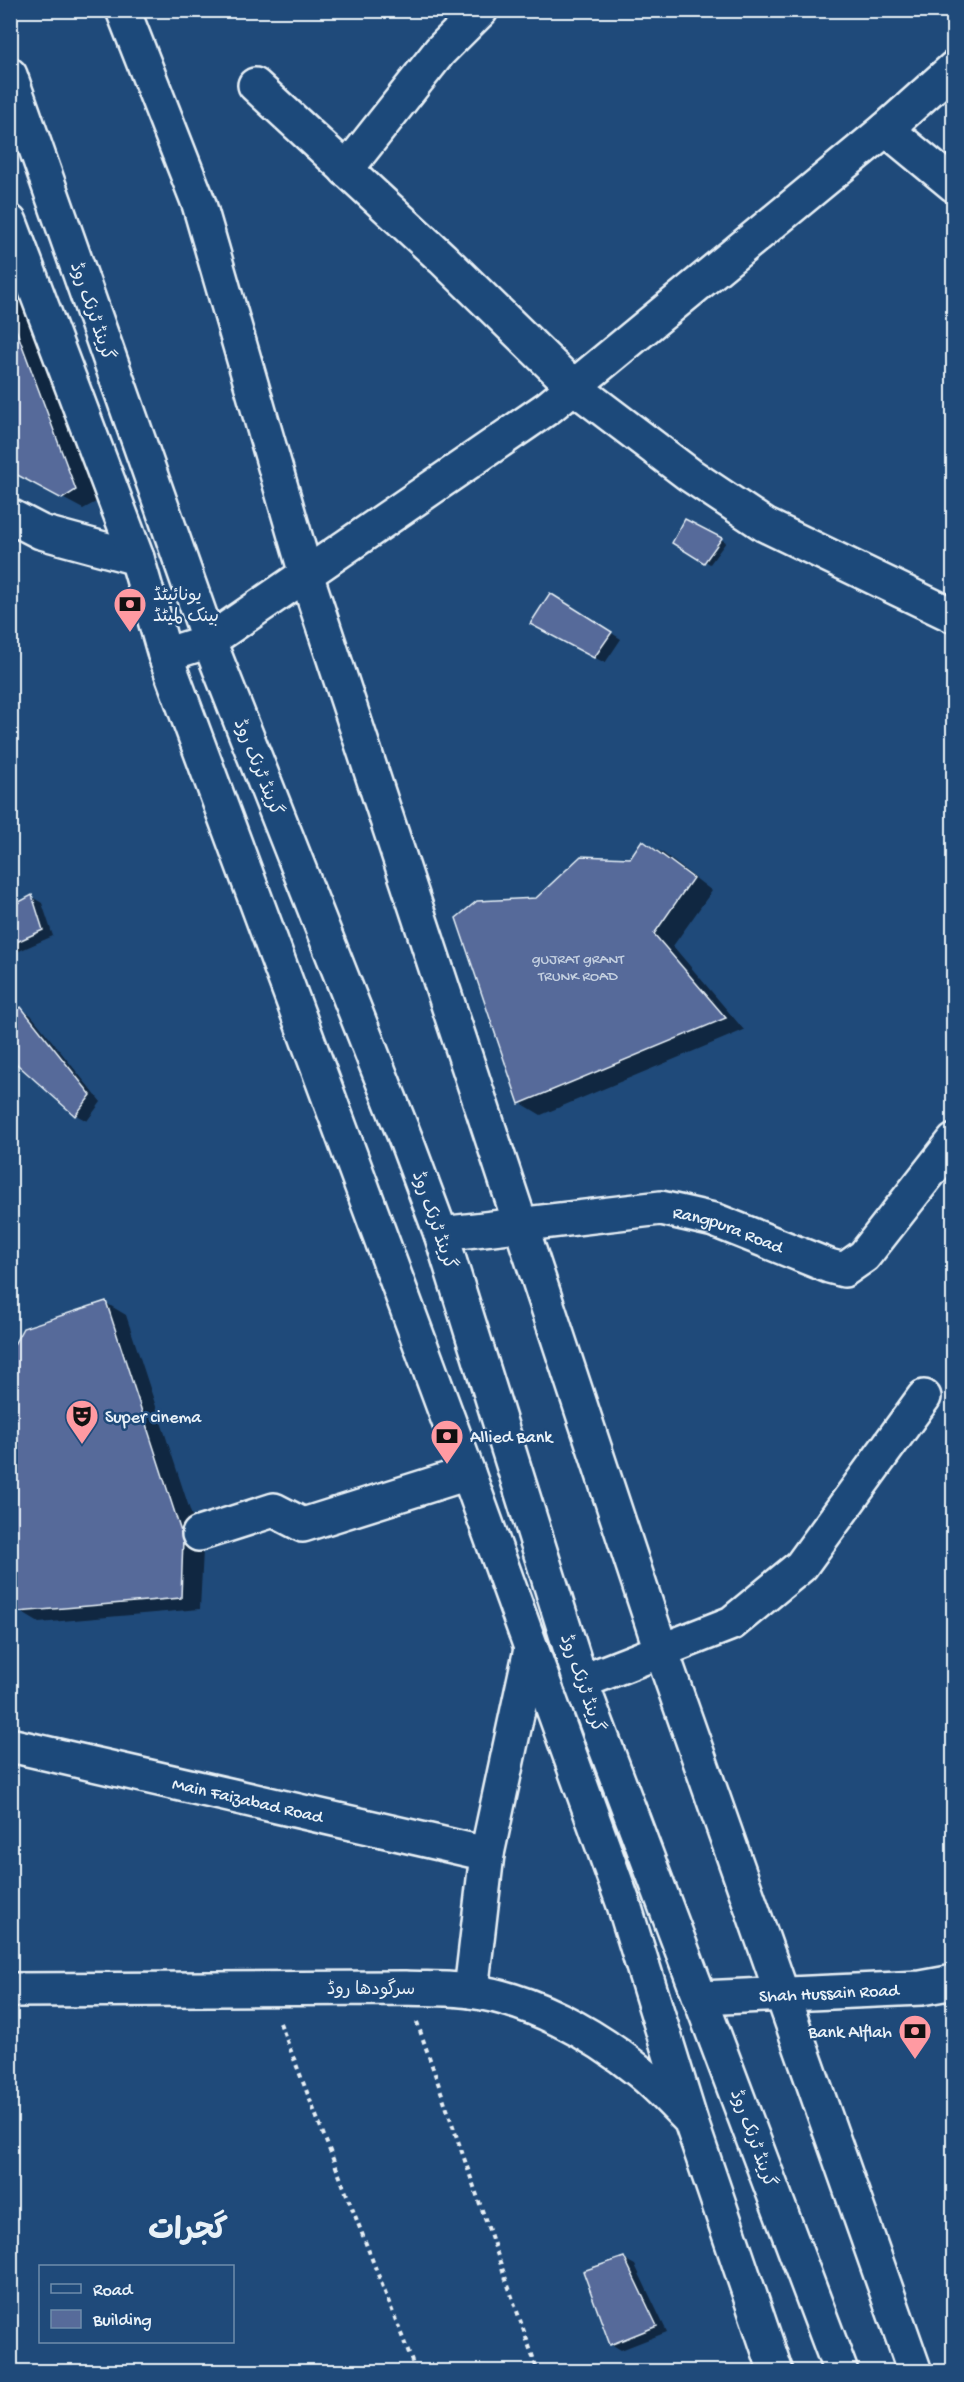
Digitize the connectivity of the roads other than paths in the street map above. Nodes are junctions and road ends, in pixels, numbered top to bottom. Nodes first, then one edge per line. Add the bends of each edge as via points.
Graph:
1 (123, 10) edge
2 (481, 10) edge
3 (954, 68) edge
4 (10, 75) edge
5 (255, 85) dead end
6 (886, 129) junction
7 (346, 170) junction
8 (954, 185) edge
9 (10, 222) edge
10 (574, 387) junction
11 (10, 516) edge
12 (137, 558) junction
13 (306, 574) junction
14 (954, 616) edge
15 (209, 641) junction
16 (165, 655) junction
17 (954, 1141) edge
18 (520, 1224) junction
19 (441, 1234) junction
20 (924, 1397) dead end
21 (468, 1473) junction
22 (199, 1534) dead end
23 (531, 1649) junction
24 (661, 1650) junction
25 (581, 1682) junction
26 (10, 1745) edge
27 (487, 1854) junction
28 (954, 1982) edge
29 (10, 1990) edge
30 (471, 1991) junction
31 (781, 1994) junction
32 (702, 1998) junction
33 (691, 2122) junction
34 (776, 2372) edge
35 (841, 2372) edge
36 (915, 2372) edge

1 - 13 street via 199,204
2 - 7 street via 440,51
3 - 6 street
4 - 15 street, گرینڈ ٹرنک روڈ
5 - 7 street
6 - 8 street
6 - 10 street
7 - 10 street
9 - 12 street, گرینڈ ٹرنک روڈ
10 - 13 street
10 - 14 street via 690,476 765,525
11 - 12 street via 41,532
12 - 16 street, گرینڈ ٹرنک روڈ
13 - 15 street
13 - 18 street
15 - 16 street
15 - 19 street, گرینڈ ٹرنک روڈ
16 - 21 street, گرینڈ ٹرنک روڈ
17 - 18 street, Rangpura Road via 864,1256 844,1270 714,1220 661,1208
18 - 19 street, Rangpura Road
18 - 24 street
19 - 25 street, گرینڈ ٹرنک روڈ
20 - 24 street via 801,1566 732,1623
21 - 22 street via 303,1525 274,1510
21 - 23 street, گرینڈ ٹرنک روڈ
23 - 27 street
23 - 33 street, گرینڈ ٹرنک روڈ via 624,1905
24 - 25 street
24 - 31 street
25 - 32 street, گرینڈ ٹرنک روڈ
26 - 27 street, Main Faizabad Road
27 - 30 street
28 - 31 street, Shah Hussain Road via 921,1988
29 - 30 street, سرگودھا روڈ
30 - 33 street, سرگودھا روڈ via 557,2018 640,2072
31 - 32 street, Shah Hussain Road
31 - 36 street
32 - 35 street, گرینڈ ٹرنک روڈ
33 - 34 street, گرینڈ ٹرنک روڈ

